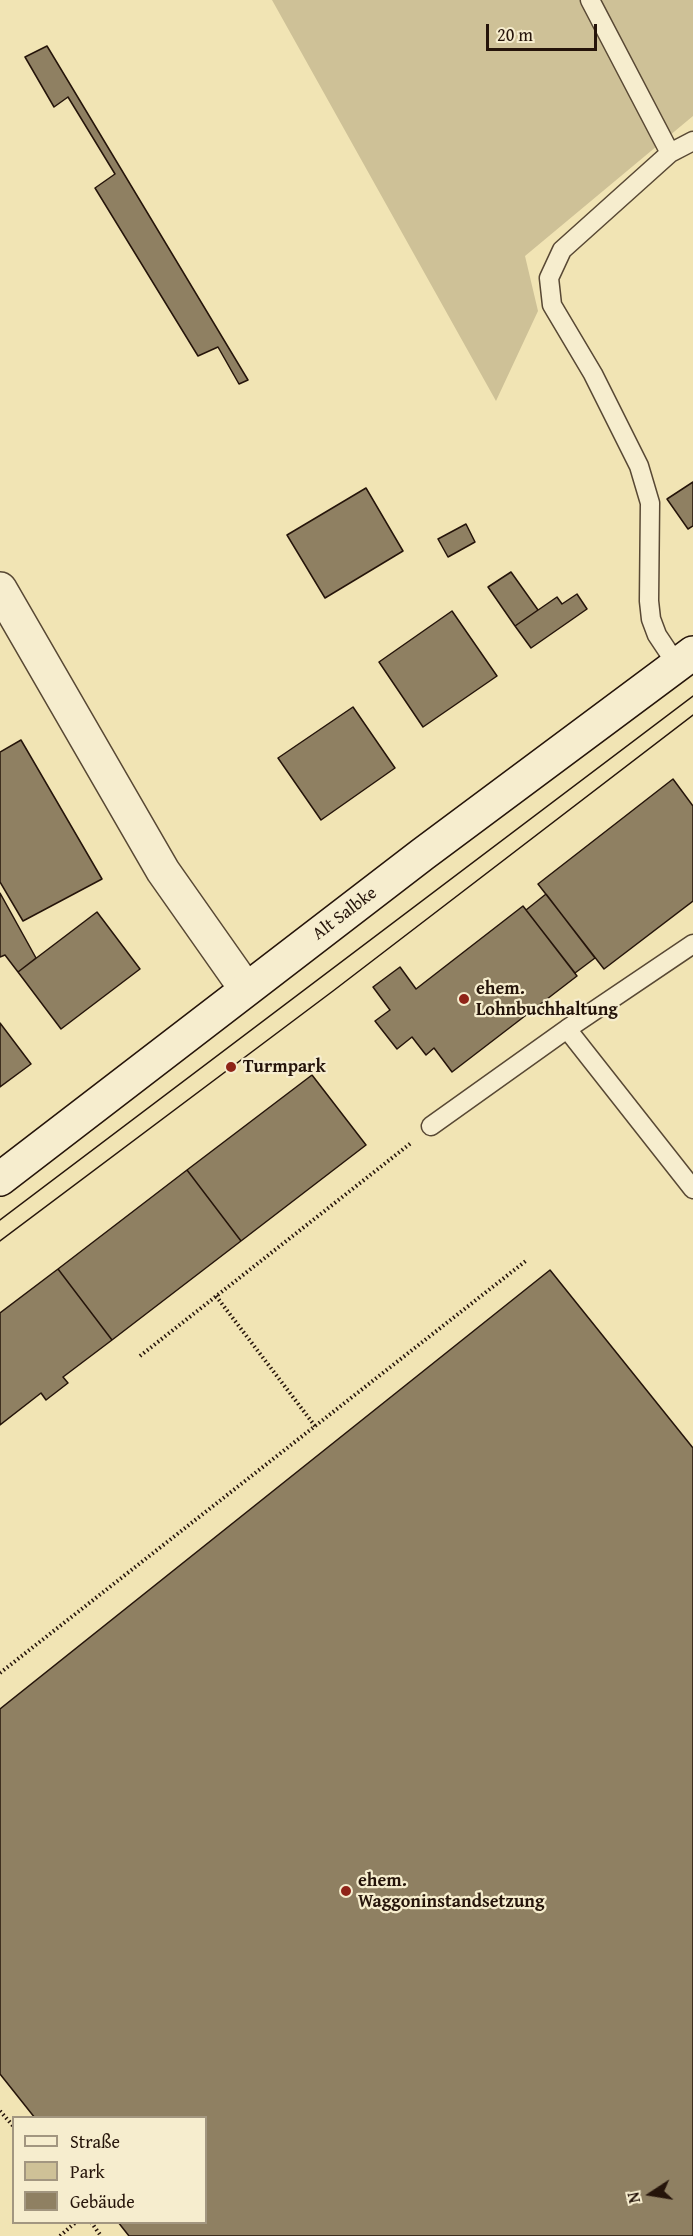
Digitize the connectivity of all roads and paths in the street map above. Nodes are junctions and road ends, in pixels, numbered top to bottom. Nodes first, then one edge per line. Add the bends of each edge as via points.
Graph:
1 (590, 0) edge
2 (693, 141) edge
3 (670, 153) junction
4 (0, 589) edge
5 (685, 659) edge
6 (693, 944) edge
7 (246, 989) junction
8 (567, 1029) junction
9 (431, 1126) joint
10 (0, 1179) edge
11 (693, 1190) edge
12 (527, 1260) dead end
13 (216, 1296) junction
14 (140, 1356) dead end
15 (315, 1426) junction
16 (0, 1673) edge
17 (0, 2111) edge
18 (12, 2125) edge
19 (75, 2224) edge
20 (92, 2224) edge
21 (60, 2236) edge
22 (102, 2236) edge

1 - 3 lane
2 - 3 lane
3 - 5 lane via 562,250 549,278 552,305 593,374 639,465 650,503 651,619 657,635
4 - 7 main road via 163,871
5 - 7 main road, Alt Salbke
6 - 8 lane
7 - 10 main road, Alt Salbke
8 - 9 lane
8 - 11 lane
9 - 13 path
12 - 15 path
13 - 14 path
13 - 15 path
15 - 16 path
17 - 18 path
19 - 21 path
20 - 22 path

